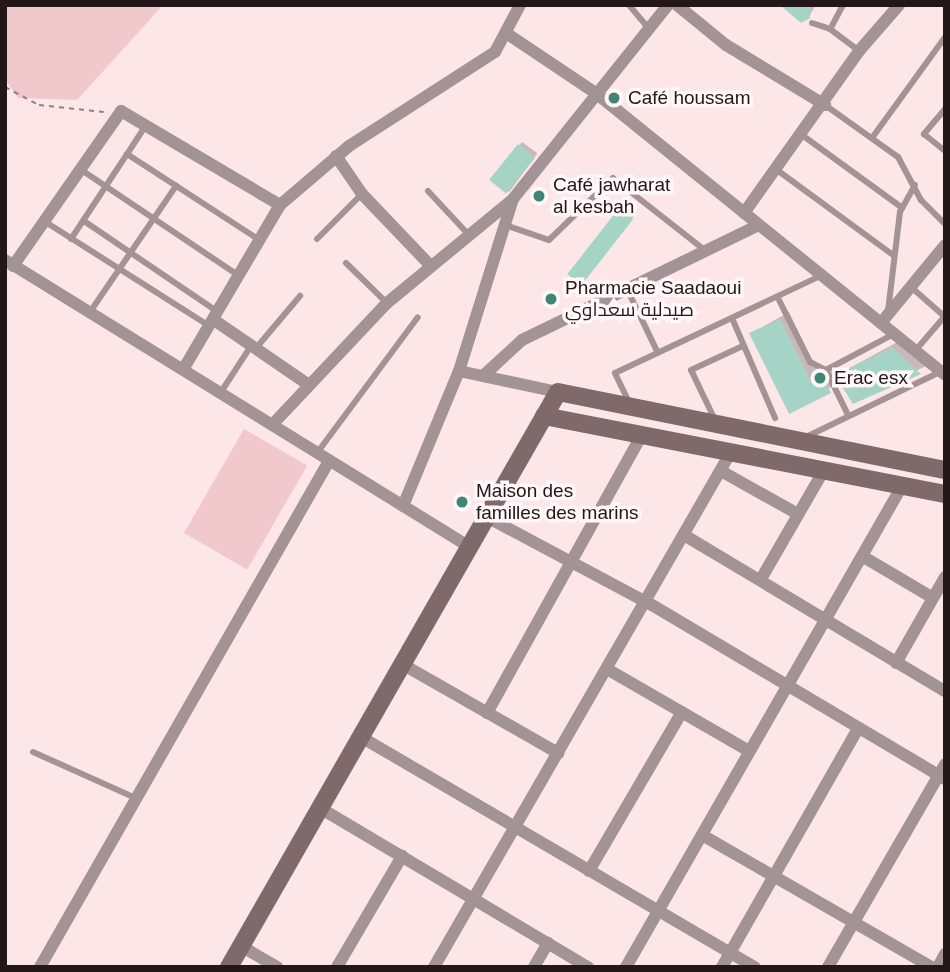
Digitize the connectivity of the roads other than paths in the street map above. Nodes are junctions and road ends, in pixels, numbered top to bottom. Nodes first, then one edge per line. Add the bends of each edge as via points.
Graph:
1 (520, 5) edge
2 (629, 5) edge
3 (668, 5) edge
4 (677, 5) edge
5 (843, 5) edge
6 (899, 5) edge
7 (812, 23) dead end
8 (649, 29) junction
9 (830, 29) junction
10 (509, 35) junction
11 (945, 37) edge
12 (859, 51) junction
13 (597, 94) junction
14 (825, 105) junction
15 (944, 110) edge
16 (146, 125) junction
17 (802, 135) junction
18 (872, 138) junction
19 (945, 151) edge
20 (127, 154) junction
21 (336, 156) junction
22 (78, 168) junction
23 (776, 170) junction
24 (915, 185) junction
25 (176, 186) junction
26 (106, 187) junction
27 (428, 191) dead end
28 (362, 194) junction
29 (513, 199) junction
30 (280, 205) junction
31 (901, 207) junction
32 (744, 213) junction
33 (153, 219) junction
34 (44, 221) junction
35 (84, 221) junction
36 (945, 224) edge
37 (505, 225) junction
38 (759, 225) junction
39 (467, 233) junction
40 (71, 239) junction
41 (317, 239) dead end
42 (262, 242) junction
43 (945, 245) edge
44 (708, 252) junction
45 (130, 253) junction
46 (893, 255) junction
47 (346, 262) dead end
48 (9, 263) edge
49 (429, 264) junction
50 (119, 269) junction
51 (823, 274) junction
52 (240, 277) junction
53 (910, 285) junction
54 (627, 289) junction
55 (300, 296) dead end
56 (778, 298) junction
57 (387, 303) junction
58 (90, 312) junction
59 (418, 317) dead end
60 (945, 317) edge
61 (732, 318) junction
62 (884, 318) junction
63 (214, 320) junction
64 (894, 334) junction
65 (255, 346) junction
66 (743, 346) junction
67 (915, 351) junction
68 (658, 353) junction
69 (184, 368) junction
70 (826, 370) junction
71 (460, 371) junction
72 (942, 374) edge
73 (483, 376) junction
74 (306, 383) junction
75 (221, 392) junction
76 (558, 392) junction
77 (632, 407) junction
78 (544, 415) junction
79 (848, 415) junction
80 (775, 418) dead end
81 (717, 424) junction
82 (272, 425) junction
83 (642, 434) junction
84 (799, 440) junction
85 (731, 452) junction
86 (317, 453) junction
87 (329, 461) junction
88 (824, 470) junction
89 (945, 470) edge
90 (721, 471) junction
91 (902, 486) junction
92 (945, 494) edge
93 (404, 506) junction
94 (798, 514) junction
95 (485, 516) junction
96 (684, 535) junction
97 (468, 546) junction
98 (862, 556) junction
99 (571, 565) junction
100 (945, 577) edge
101 (761, 579) junction
102 (933, 598) junction
103 (645, 604) junction
104 (824, 620) junction
105 (895, 663) junction
106 (402, 664) junction
107 (607, 669) junction
108 (786, 687) junction
109 (945, 691) edge
110 (682, 712) junction
111 (487, 713) junction
112 (858, 729) junction
113 (361, 737) junction
114 (750, 751) junction
115 (33, 752) dead end
116 (558, 754) junction
117 (943, 772) edge
118 (137, 798) junction
119 (320, 808) junction
120 (516, 828) junction
121 (702, 835) junction
122 (402, 856) junction
123 (589, 871) junction
124 (774, 877) junction
125 (473, 899) junction
126 (658, 912) junction
127 (853, 922) junction
128 (548, 943) junction
129 (241, 946) junction
130 (730, 953) junction
131 (945, 954) edge
132 (40, 967) edge
133 (229, 967) edge
134 (277, 967) edge
135 (337, 967) edge
136 (434, 967) edge
137 (534, 967) edge
138 (587, 967) edge
139 (626, 967) edge
140 (722, 967) edge
141 (755, 967) edge
142 (828, 967) edge
143 (932, 967) edge
144 (938, 967) edge

1 - 10 street
2 - 8 lane
3 - 8 street
4 - 14 street via 726,45
5 - 9 lane
6 - 12 street
7 - 9 lane
8 - 13 street
9 - 12 lane
10 - 13 street
10 - 21 street via 495,52
11 - 18 lane
12 - 14 street
13 - 29 street
13 - 32 street
14 - 17 street
14 - 18 lane
15 - 19 lane via 924,134
16 - 20 lane
16 - 22 street via 125,112 114,114
16 - 30 street
17 - 23 street
17 - 31 lane
18 - 24 lane via 898,157
20 - 25 lane
20 - 26 lane
21 - 28 street
21 - 30 street
22 - 26 lane
22 - 34 street
23 - 32 street
23 - 46 lane
24 - 31 lane
24 - 36 lane
25 - 33 lane
25 - 42 lane
26 - 33 lane
26 - 35 lane
27 - 39 lane
28 - 41 lane
28 - 49 street
29 - 37 street
29 - 39 street
30 - 42 street
31 - 46 lane
32 - 38 street
33 - 45 lane
33 - 52 lane
34 - 40 lane
34 - 48 street
35 - 40 lane
35 - 45 lane
37 - 44 lane via 549,240 613,178
37 - 71 street
38 - 44 street
38 - 51 street
39 - 49 street
40 - 50 lane
42 - 52 street
43 - 53 street
44 - 54 street
45 - 50 lane
45 - 63 lane
46 - 62 lane
47 - 57 lane
48 - 58 street
49 - 57 street
50 - 58 lane
50 - 63 lane
51 - 56 lane
51 - 62 street
52 - 63 street
53 - 60 lane
53 - 62 street
54 - 68 lane
54 - 73 street via 522,340
55 - 65 lane
56 - 61 lane
56 - 70 lane via 810,362
57 - 74 street
58 - 69 street
59 - 86 lane
60 - 67 lane
61 - 66 lane
61 - 68 lane
62 - 64 street
63 - 65 street
63 - 69 street
64 - 67 street
64 - 70 lane
65 - 74 street
65 - 75 lane
66 - 80 lane
66 - 81 lane via 691,370
67 - 72 street
68 - 77 lane via 615,373
69 - 75 street
70 - 79 lane
71 - 73 street
71 - 93 street
72 - 79 lane
73 - 76 street
74 - 82 street
75 - 82 street
76 - 77 street
76 - 78 street
77 - 81 street
78 - 83 street
78 - 95 street
79 - 84 lane
81 - 84 street
82 - 86 street
83 - 85 street
83 - 99 street
84 - 89 street
85 - 88 street
85 - 90 street
86 - 87 street
87 - 93 street
87 - 118 street
88 - 91 street
88 - 94 street
90 - 94 street
90 - 96 street
91 - 92 street
91 - 98 street
93 - 97 street
94 - 101 street
95 - 97 street
95 - 99 street
96 - 101 street
96 - 103 street
97 - 106 street
98 - 102 street
98 - 104 street
99 - 103 street
99 - 111 street
100 - 102 street
101 - 104 street
102 - 105 street
103 - 107 street
103 - 108 street
104 - 105 street
104 - 108 street
105 - 109 street
106 - 111 street
106 - 113 street
107 - 110 street
107 - 116 street
108 - 112 street
108 - 114 street
110 - 114 street
110 - 123 street
111 - 116 street
112 - 117 street
112 - 124 street
113 - 119 street
113 - 120 street
114 - 121 street
115 - 118 lane
116 - 120 street
117 - 127 street
118 - 132 street
119 - 122 street
119 - 129 street
120 - 123 street
120 - 125 street
121 - 124 street
121 - 126 street
122 - 125 street
122 - 135 street
123 - 126 street
124 - 127 street
124 - 130 street
125 - 128 street
125 - 136 street
126 - 130 street
126 - 139 street
127 - 142 street
127 - 143 street
128 - 137 street
128 - 138 street
129 - 133 street
129 - 134 street
130 - 140 street
130 - 141 street
131 - 144 street

